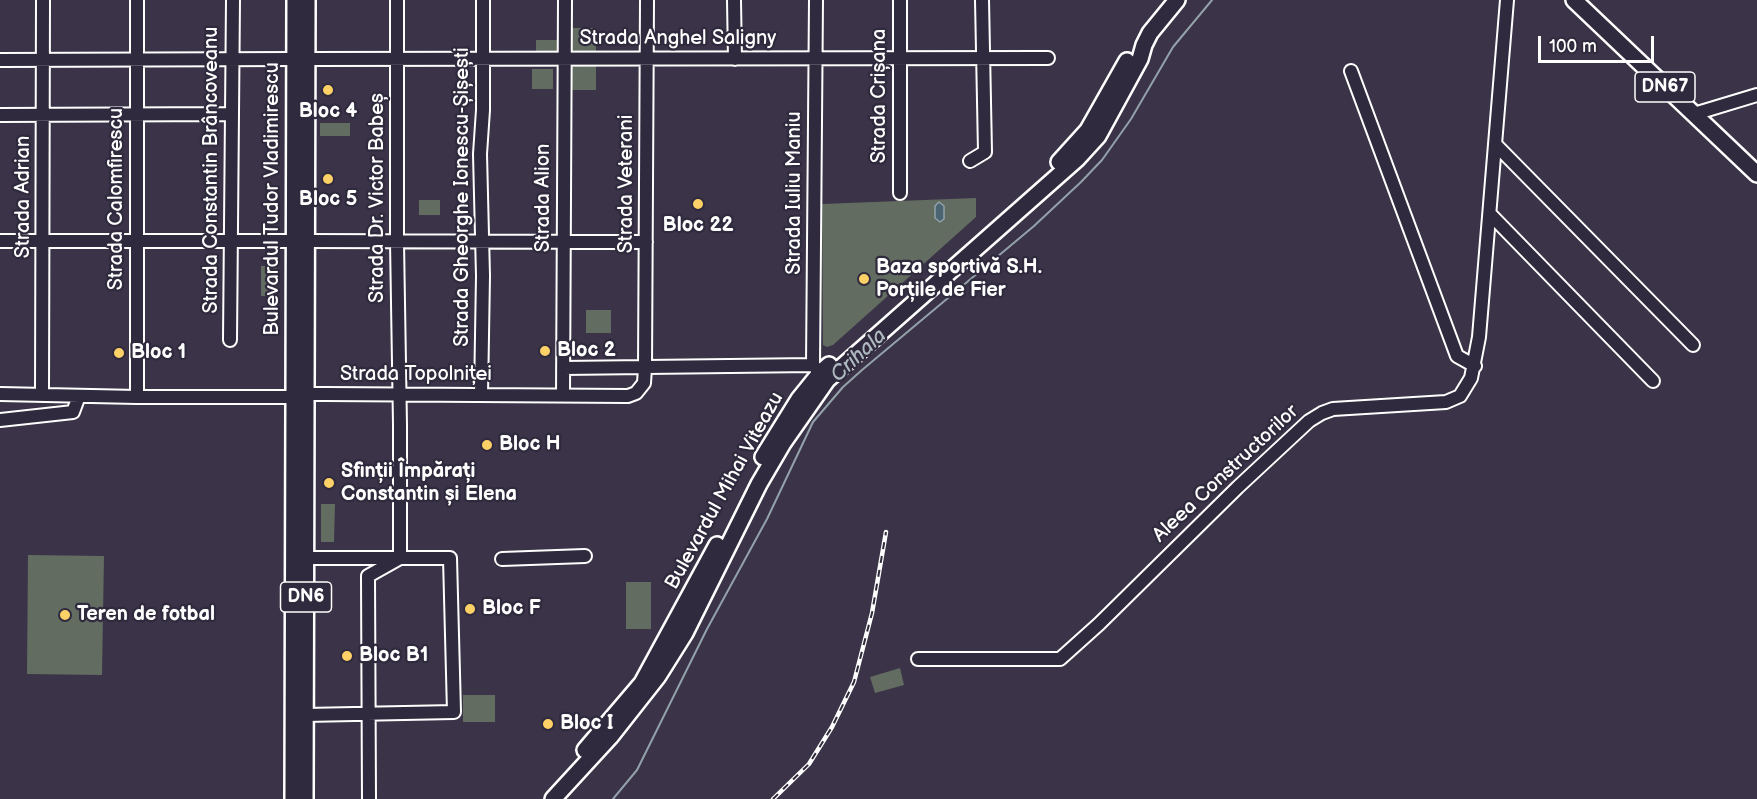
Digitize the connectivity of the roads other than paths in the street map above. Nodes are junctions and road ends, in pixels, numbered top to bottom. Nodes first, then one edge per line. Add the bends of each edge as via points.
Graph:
1 (44, 0) edge
2 (137, 0) edge
3 (233, 0) edge
4 (295, 0) edge
5 (307, 0) edge
6 (397, 0) edge
7 (483, 0) edge
8 (565, 0) edge
9 (647, 0) edge
10 (734, 0) edge
11 (816, 0) edge
12 (900, 0) edge
13 (982, 0) edge
14 (1518, 0) edge
15 (1574, 0) edge
16 (1171, 2) edge
17 (1507, 6) edge
18 (137, 58) junction
19 (396, 58) junction
20 (483, 58) junction
21 (564, 58) junction
22 (647, 58) junction
23 (816, 58) junction
24 (900, 58) junction
25 (983, 58) junction
26 (1048, 58) dead end
27 (43, 59) junction
28 (232, 59) junction
29 (301, 59) junction
30 (735, 59) junction
31 (0, 60) edge
32 (1351, 71) dead end
33 (1757, 95) edge
34 (232, 114) junction
35 (1694, 114) junction
36 (0, 115) edge
37 (137, 115) junction
38 (44, 116) junction
39 (1496, 145) junction
40 (970, 161) dead end
41 (1757, 174) edge
42 (900, 193) dead end
43 (1490, 214) junction
44 (0, 241) edge
45 (43, 241) junction
46 (137, 241) junction
47 (232, 241) junction
48 (300, 241) junction
49 (482, 241) junction
50 (397, 242) junction
51 (646, 242) junction
52 (562, 243) junction
53 (230, 340) dead end
54 (1693, 345) dead end
55 (1475, 366) junction
56 (563, 368) junction
57 (645, 368) junction
58 (820, 372) junction
59 (1653, 381) dead end
60 (0, 394) edge
61 (42, 395) junction
62 (400, 395) junction
63 (481, 395) junction
64 (562, 395) junction
65 (79, 396) junction
66 (300, 396) junction
67 (137, 397) junction
68 (0, 420) edge
69 (585, 556) dead end
70 (306, 558) junction
71 (400, 558) junction
72 (502, 559) dead end
73 (918, 659) dead end
74 (368, 713) junction
75 (305, 715) junction
76 (576, 767) junction
77 (293, 799) edge
78 (305, 799) edge
79 (369, 799) edge
80 (540, 799) edge
81 (553, 799) edge

1 - 27 street, Strada Adrian
2 - 18 street, Strada Calomfirescu
3 - 28 street, Strada Constantin Brâncoveanu
4 - 29 main road, Bulevardul Tudor Vladimirescu / DN6
5 - 29 main road, Bulevardul Tudor Vladimirescu / DN6
6 - 19 street, Strada Dr. Victor Babeș
7 - 20 street, Strada Gheorghe Ionescu-Șișești
8 - 21 street, Strada Alion
9 - 22 street, Strada Veterani
10 - 30 street
11 - 23 street, Strada Iuliu Maniu
12 - 24 street, Strada Crișana
13 - 25 street
14 - 17 street, Aleea Constructorilor
15 - 35 main road, DN67
16 - 58 main road, Bulevardul Mihai Viteazu via 1144,45 1098,136 1077,159
17 - 39 street, Aleea Constructorilor
18 - 27 street, Strada Anghel Saligny
18 - 28 street, Strada Anghel Saligny
18 - 37 street, Strada Calomfirescu
19 - 20 street, Strada Anghel Saligny
19 - 29 street, Strada Anghel Saligny
19 - 50 street, Strada Dr. Victor Babeș
20 - 21 street, Strada Anghel Saligny
20 - 49 street, Strada Gheorghe Ionescu-Șișești
21 - 22 street, Strada Anghel Saligny
21 - 52 street, Strada Alion
22 - 30 street, Strada Anghel Saligny
22 - 51 street, Strada Veterani
23 - 24 street, Strada Anghel Saligny
23 - 30 street, Strada Anghel Saligny
23 - 58 street, Strada Iuliu Maniu
24 - 25 street, Strada Anghel Saligny
24 - 42 street, Strada Crișana
25 - 26 street, Strada Anghel Saligny
25 - 40 street via 984,152
27 - 31 street, Strada Anghel Saligny
27 - 38 street, Strada Adrian
28 - 29 street, Strada Anghel Saligny
28 - 34 street, Strada Constantin Brâncoveanu
29 - 48 main road, Bulevardul Tudor Vladimirescu / DN6
32 - 55 street via 1456,356
33 - 35 street
34 - 37 street
34 - 47 street, Strada Constantin Brâncoveanu
35 - 41 main road, DN67
36 - 38 street
37 - 38 street
37 - 46 street, Strada Calomfirescu
38 - 45 street, Strada Adrian
39 - 43 street, Aleea Constructorilor
39 - 54 street
43 - 55 street, Aleea Constructorilor
43 - 59 street
44 - 45 street
45 - 46 street
45 - 61 street, Strada Adrian
46 - 47 street
46 - 67 street, Strada Calomfirescu
47 - 48 street
47 - 53 street, Strada Constantin Brâncoveanu
48 - 50 street
48 - 66 main road, Bulevardul Tudor Vladimirescu / DN6
49 - 50 street
49 - 52 street
49 - 63 street, Strada Gheorghe Ionescu-Șișești
50 - 62 street, Strada Dr. Victor Babeș
51 - 52 street
51 - 57 street, Strada Veterani
52 - 56 street, Strada Alion
55 - 73 street, Aleea Constructorilor via 1466,388 1454,400 1333,409 1309,421 1060,659
56 - 57 street
56 - 64 street, Strada Alion
57 - 58 street
57 - 64 street, Strada Topolniței via 644,383 628,396
58 - 76 main road, Bulevardul Mihai Viteazu via 774,438 681,640 610,737
60 - 61 street, Strada Topolniței
61 - 65 street, Strada Topolniței
62 - 63 street, Strada Topolniței
62 - 66 street, Strada Topolniței
62 - 71 street, Strada Dr. Victor Babeș
63 - 64 street, Strada Topolniței
65 - 67 street, Strada Topolniței
65 - 68 street via 73,412
66 - 67 street, Strada Topolniței
66 - 70 main road, DN6
66 - 77 main road, DN6
69 - 72 street
70 - 71 street
70 - 75 main road, DN6
71 - 74 street via 368,576
71 - 74 street via 450,558 454,712
74 - 75 street
74 - 79 street
75 - 78 main road, DN6
76 - 80 main road, Bulevardul Mihai Viteazu
76 - 81 main road, Bulevardul Mihai Viteazu

